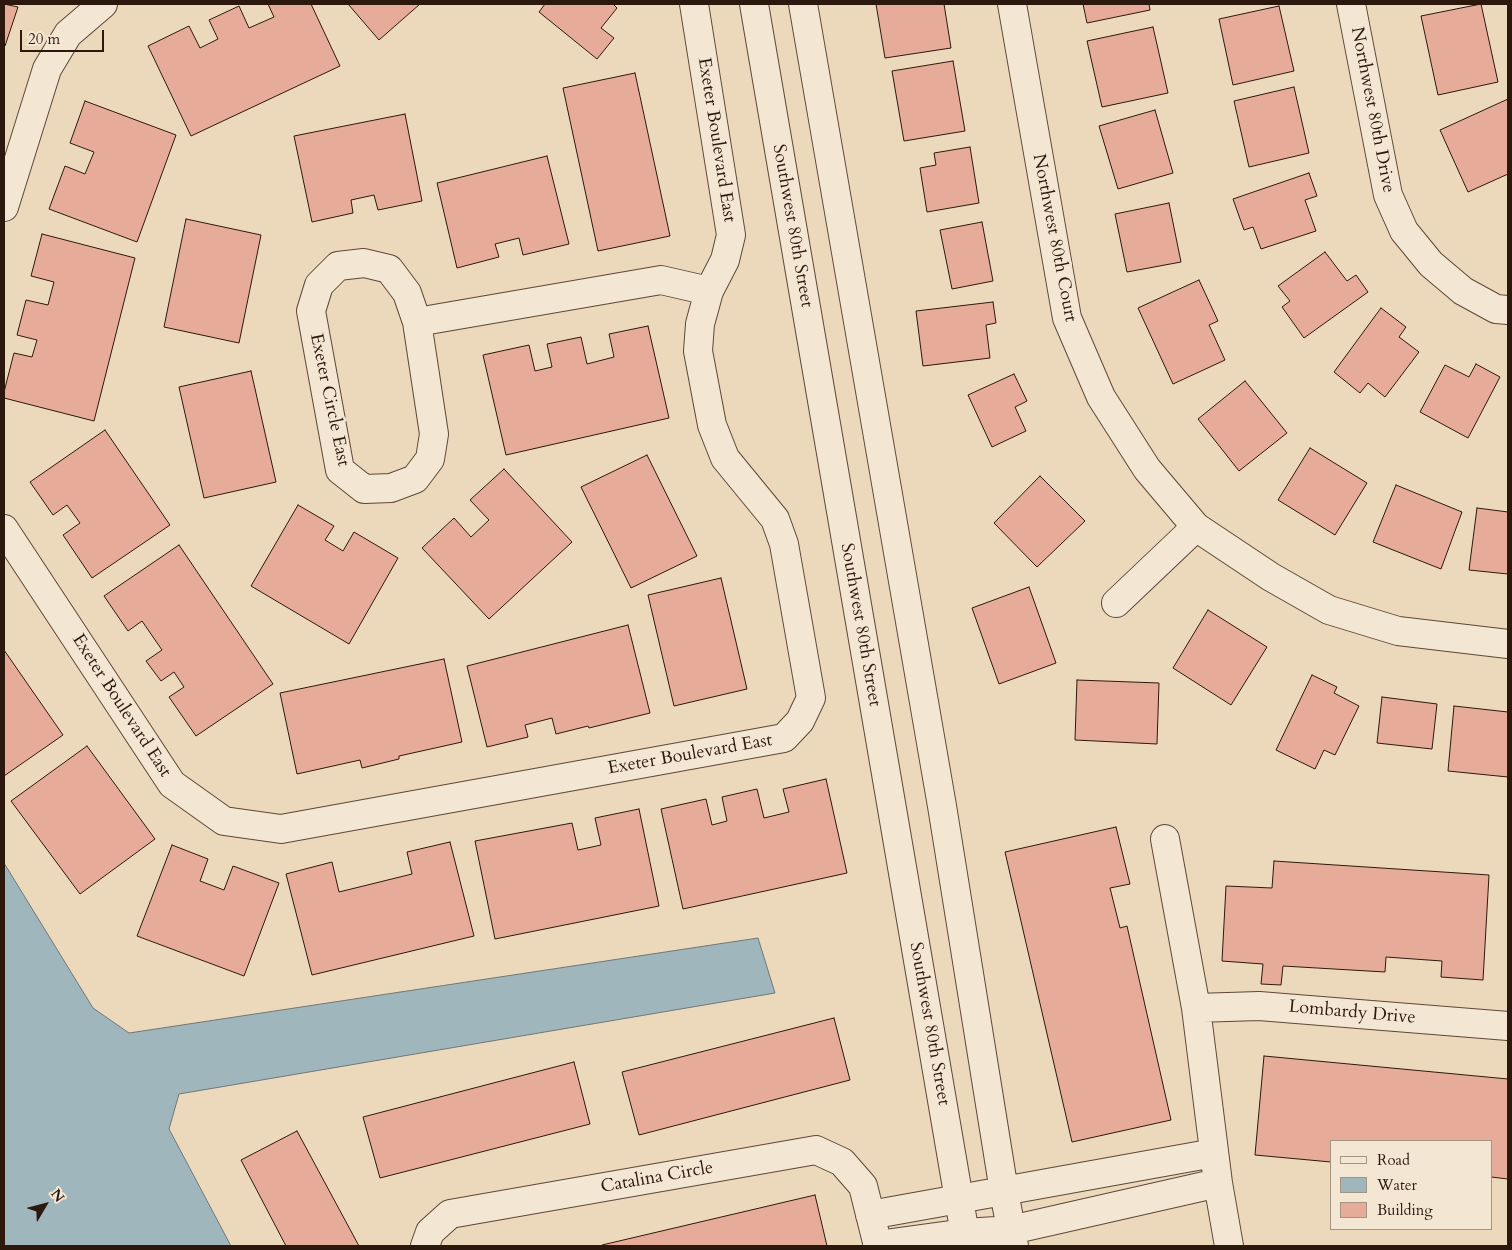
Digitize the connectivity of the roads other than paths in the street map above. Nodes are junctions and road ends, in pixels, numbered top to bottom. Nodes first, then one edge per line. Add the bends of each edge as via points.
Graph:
1 (103, 4) edge
2 (694, 4) edge
3 (754, 4) edge
4 (803, 4) edge
5 (1012, 4) edge
6 (1351, 4) edge
7 (4, 207) edge
8 (709, 291) junction
9 (1508, 310) edge
10 (418, 322) junction
11 (1196, 526) junction
12 (4, 529) edge
13 (1116, 603) dead end
14 (1508, 644) edge
15 (1165, 839) dead end
16 (1196, 1008) junction
17 (1508, 1026) edge
18 (1214, 1153) junction
19 (1128, 1169) junction
20 (1218, 1183) junction
21 (1004, 1192) junction
22 (959, 1200) junction
23 (1134, 1201) junction
24 (870, 1215) junction
25 (1013, 1238) edge
26 (966, 1239) edge
27 (425, 1246) edge
28 (878, 1246) edge
29 (1229, 1246) edge

1 - 7 street via 68,34 47,69
2 - 8 street, Exeter Boulevard East via 732,235 725,260
3 - 22 street, Southwest 80th Street
4 - 21 street via 941,796
5 - 11 street, Northwest 80th Court via 1067,318 1101,397 1147,470
6 - 9 street, Northwest 80th Drive via 1388,195 1404,231 1431,264 1463,291 1496,309
8 - 10 street via 661,280
8 - 12 street, Exeter Boulevard East via 700,324 698,351 712,425 725,458 774,520 784,544 811,698 800,721 784,738 282,829 224,821 172,784
10 - 10 street, Exeter Circle East via 434,434 430,459 415,480 391,488 364,489 340,470 311,312 319,285 338,266 364,263 389,269 407,293
11 - 13 street
11 - 14 street, Northwest 80th Court via 1271,577 1329,610 1398,631
15 - 16 street
16 - 17 street, Lombardy Drive via 1259,1006
16 - 18 street
18 - 19 street
18 - 20 street
19 - 21 street
19 - 23 street
20 - 23 street via 1175,1210 1144,1212
20 - 29 street
21 - 22 street
21 - 25 street
22 - 24 street
22 - 26 street, Southwest 80th Street
23 - 25 street
24 - 27 street, Catalina Circle via 862,1186 842,1162 816,1150 450,1214 430,1232
24 - 28 street, Catalina Circle
25 - 26 street, Catalina Circle
26 - 28 street, Catalina Circle

